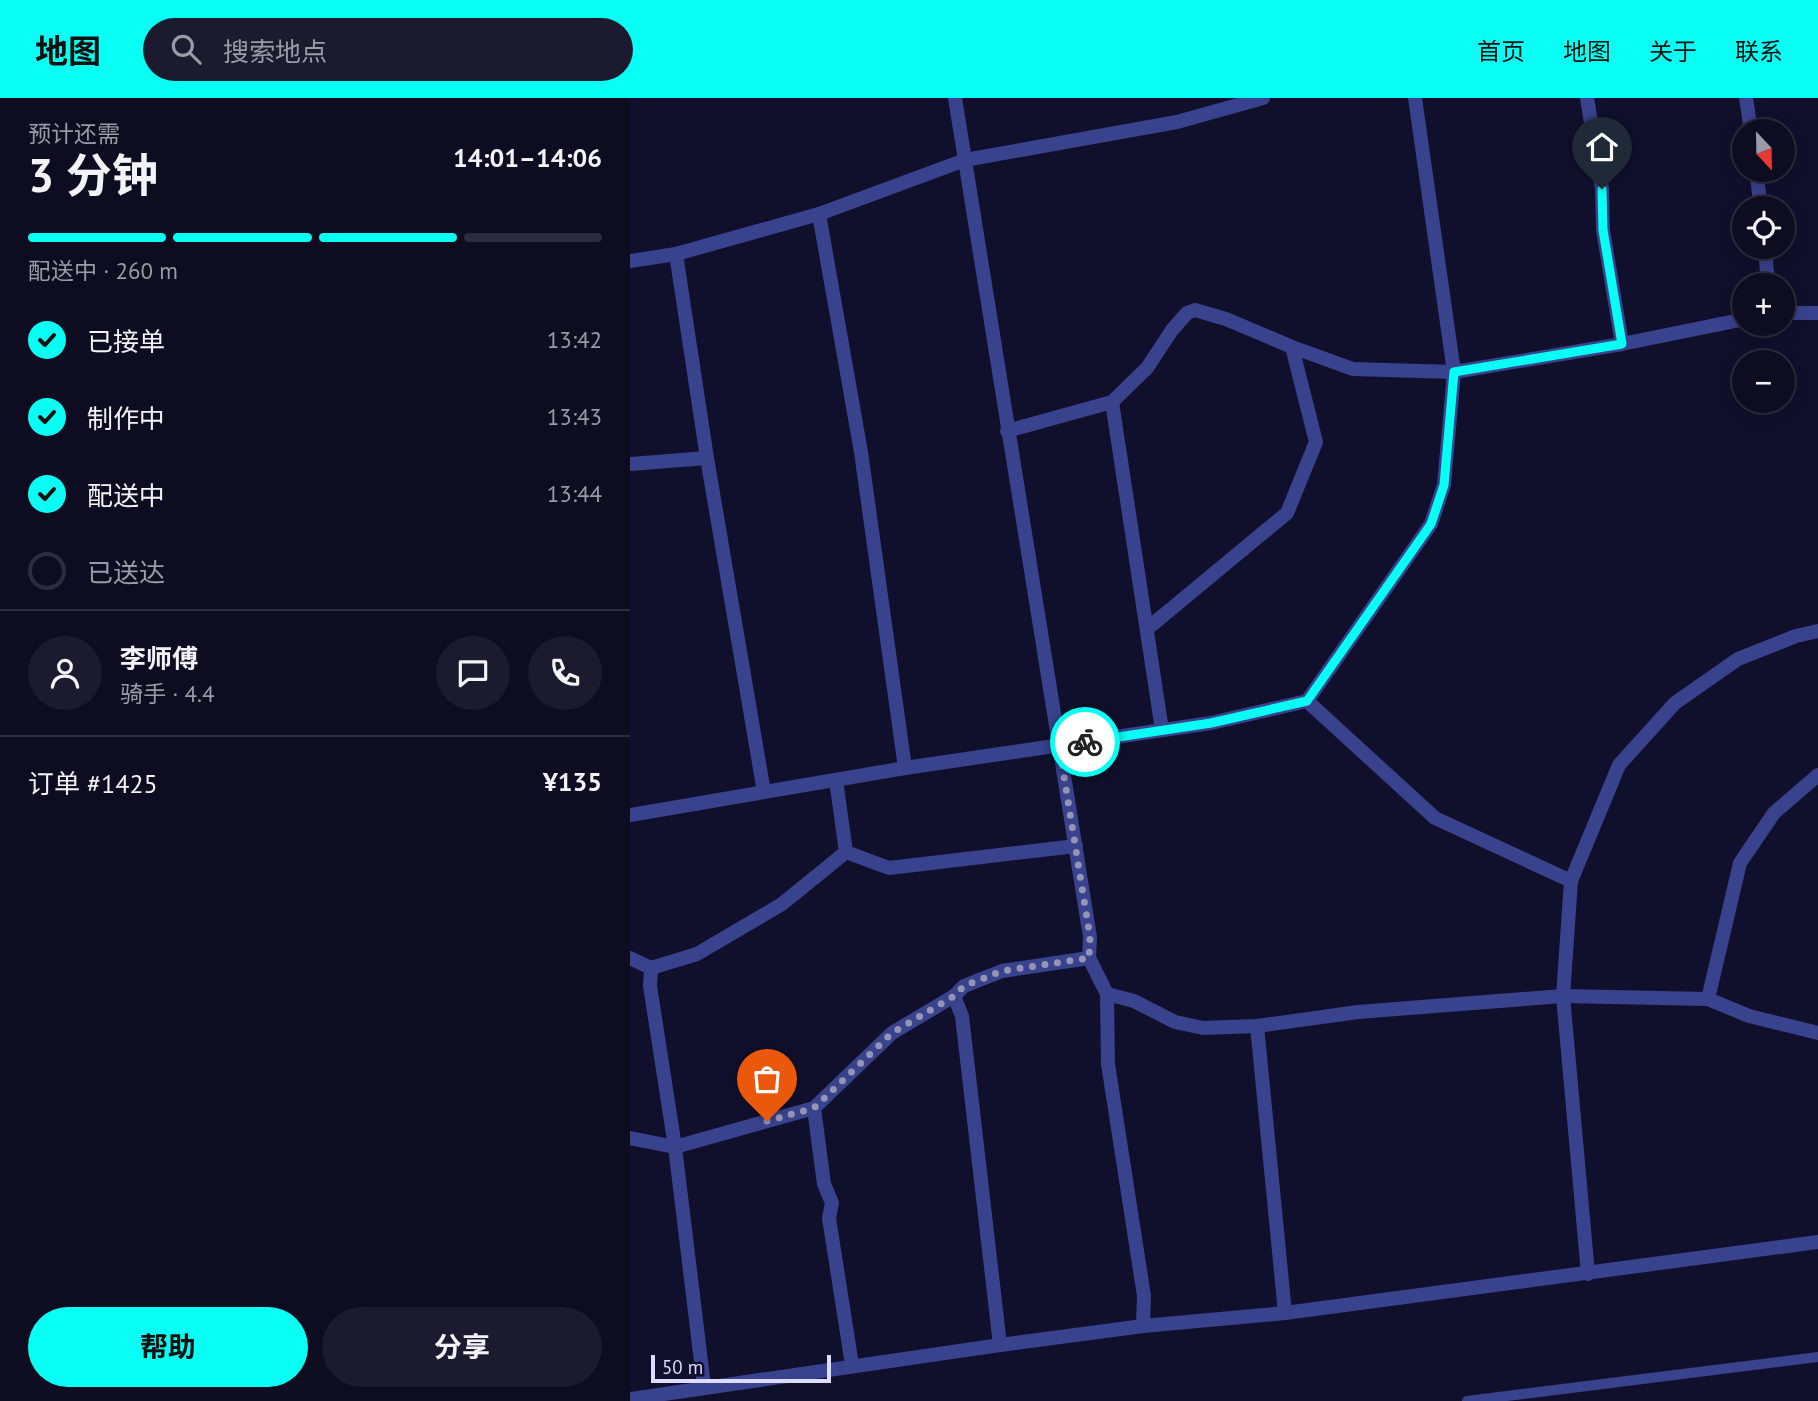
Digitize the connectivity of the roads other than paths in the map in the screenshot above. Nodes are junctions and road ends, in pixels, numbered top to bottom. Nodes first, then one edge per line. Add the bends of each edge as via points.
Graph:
1 (956, 98) edge
2 (1263, 98) edge
3 (1415, 98) edge
4 (1587, 98) edge
5 (1746, 98) edge
6 (1749, 119) edge
7 (965, 160) junction
8 (819, 214) junction
9 (676, 254) junction
10 (630, 261) edge
11 (1795, 313) edge
12 (1818, 313) edge
13 (1732, 322) edge
14 (1622, 344) junction
15 (1292, 347) junction
16 (1454, 372) junction
17 (1112, 402) junction
18 (1007, 431) junction
19 (707, 458) junction
20 (630, 464) edge
21 (1147, 629) junction
22 (1818, 631) edge
23 (1307, 701) junction
24 (1162, 730) junction
25 (1059, 745) junction
26 (905, 768) junction
27 (1818, 775) edge
28 (836, 780) junction
29 (764, 792) junction
30 (630, 816) edge
31 (1076, 846) junction
32 (846, 852) junction
33 (1571, 881) junction
34 (630, 958) edge
35 (1089, 958) junction
36 (651, 968) junction
37 (1107, 994) junction
38 (954, 996) junction
39 (1563, 996) junction
40 (1708, 999) junction
41 (1256, 1026) junction
42 (1818, 1033) edge
43 (814, 1108) junction
44 (630, 1138) edge
45 (674, 1147) junction
46 (1818, 1242) edge
47 (1588, 1274) junction
48 (1285, 1312) junction
49 (1143, 1326) junction
50 (1000, 1345) junction
51 (1818, 1357) edge
52 (852, 1365) junction
53 (704, 1386) junction
54 (630, 1399) edge
55 (1467, 1401) edge

1 - 7 street
2 - 7 street via 1177,122
3 - 16 street
4 - 14 street
5 - 6 street
7 - 8 street
7 - 18 street
8 - 9 street
8 - 26 street via 861,452
9 - 10 street
9 - 19 street
11 - 12 street
13 - 14 street
14 - 16 street
15 - 16 street via 1353,369
15 - 17 street via 1195,310 1187,313 1147,368
15 - 21 street via 1315,442 1287,513
16 - 23 street via 1444,485 1431,524
17 - 18 street
17 - 21 street
18 - 25 street
19 - 20 street
19 - 29 street
21 - 24 street
22 - 33 street via 1738,659 1675,703 1619,765
23 - 24 street
23 - 33 street via 1435,818
24 - 25 street
25 - 26 street
25 - 31 street
26 - 28 street
27 - 40 street via 1774,813 1740,863
28 - 29 street
28 - 32 street
29 - 30 street
31 - 32 street via 889,868
31 - 35 street
32 - 36 street via 782,904 697,954
33 - 39 street
34 - 36 street
35 - 37 street
35 - 38 street via 1002,971 964,986
36 - 45 street
37 - 41 street via 1134,1001 1175,1022 1203,1028
37 - 49 street via 1108,1064 1144,1296
38 - 43 street via 892,1033
38 - 50 street via 962,1016
39 - 40 street
39 - 41 street via 1358,1012
39 - 47 street
40 - 42 street via 1749,1016
41 - 48 street
43 - 45 street
43 - 52 street via 824,1184 832,1203 829,1218
44 - 45 street
45 - 53 street
46 - 47 street
47 - 48 street
48 - 49 street
49 - 50 street
50 - 52 street
51 - 55 lane
52 - 53 street
53 - 54 street

